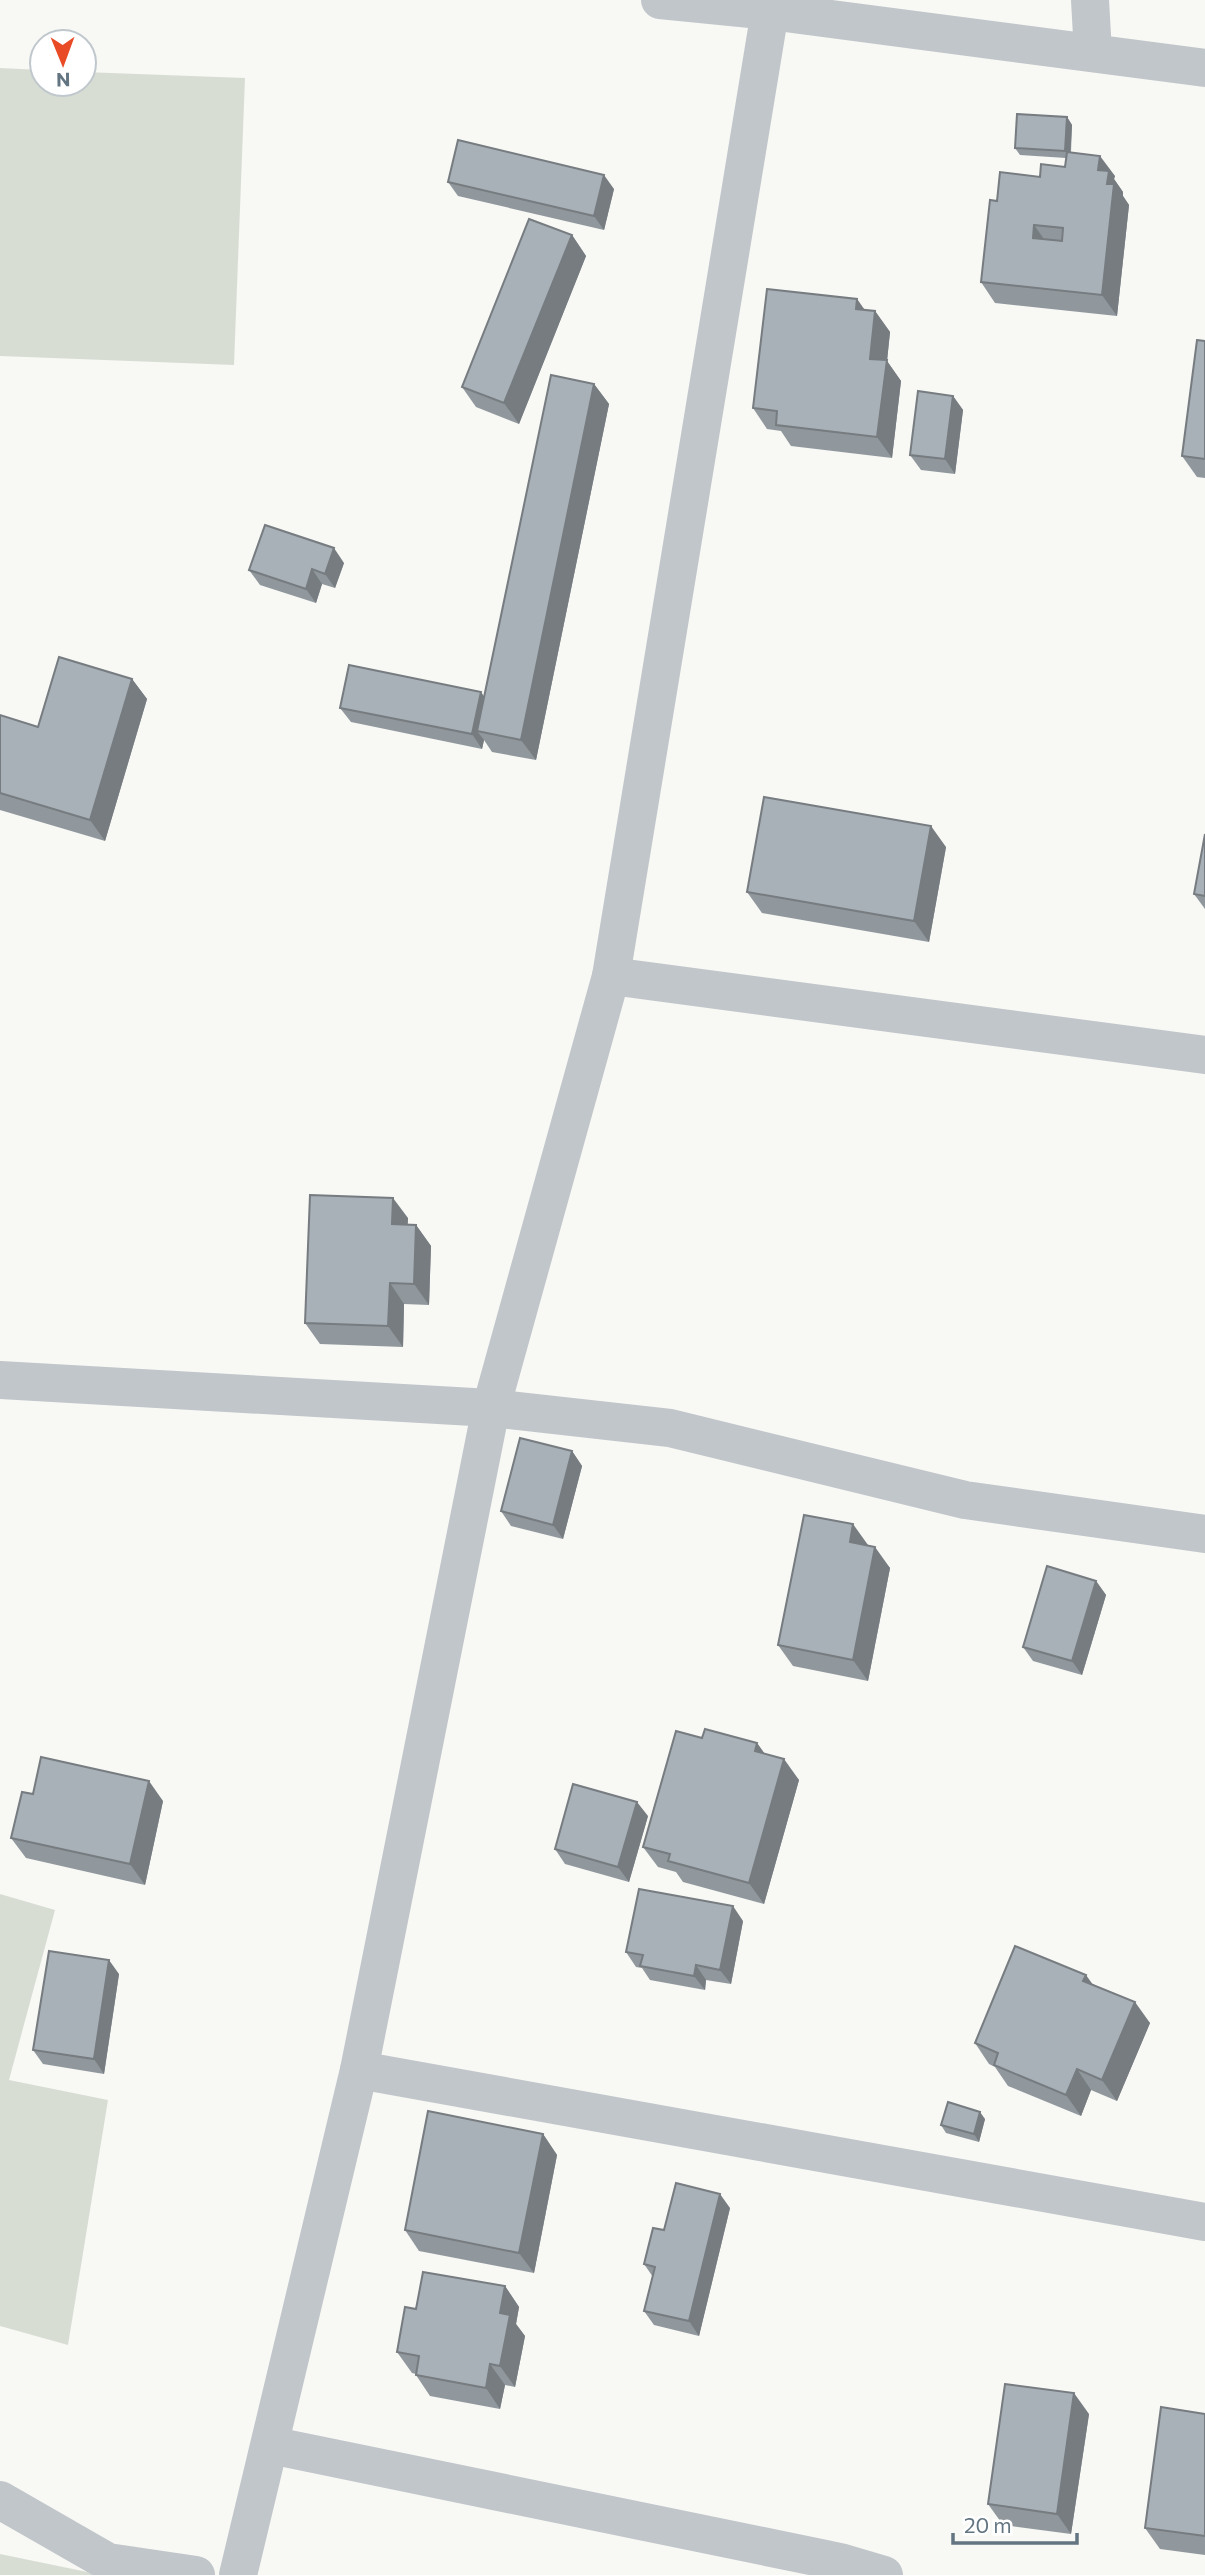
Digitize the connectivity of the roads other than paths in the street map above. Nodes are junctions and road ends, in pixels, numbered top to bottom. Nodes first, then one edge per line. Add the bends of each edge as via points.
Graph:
1 (660, 0) edge
2 (1090, 0) edge
3 (770, 11) junction
4 (1093, 53) junction
5 (1205, 68) edge
6 (611, 976) junction
7 (1205, 1055) edge
8 (0, 1380) edge
9 (491, 1408) junction
10 (1205, 1534) edge
11 (359, 2070) junction
12 (1205, 2222) edge
13 (270, 2445) junction
14 (0, 2500) edge
15 (197, 2575) edge
16 (239, 2575) edge
17 (884, 2575) edge

1 - 3 street
2 - 4 street
3 - 4 street
3 - 6 street
4 - 5 street
6 - 7 street
6 - 9 street
8 - 9 street
9 - 10 street via 670,1428 965,1500
9 - 11 street
11 - 12 street
11 - 13 street
13 - 16 street
13 - 17 street via 840,2562
14 - 15 street via 108,2562

